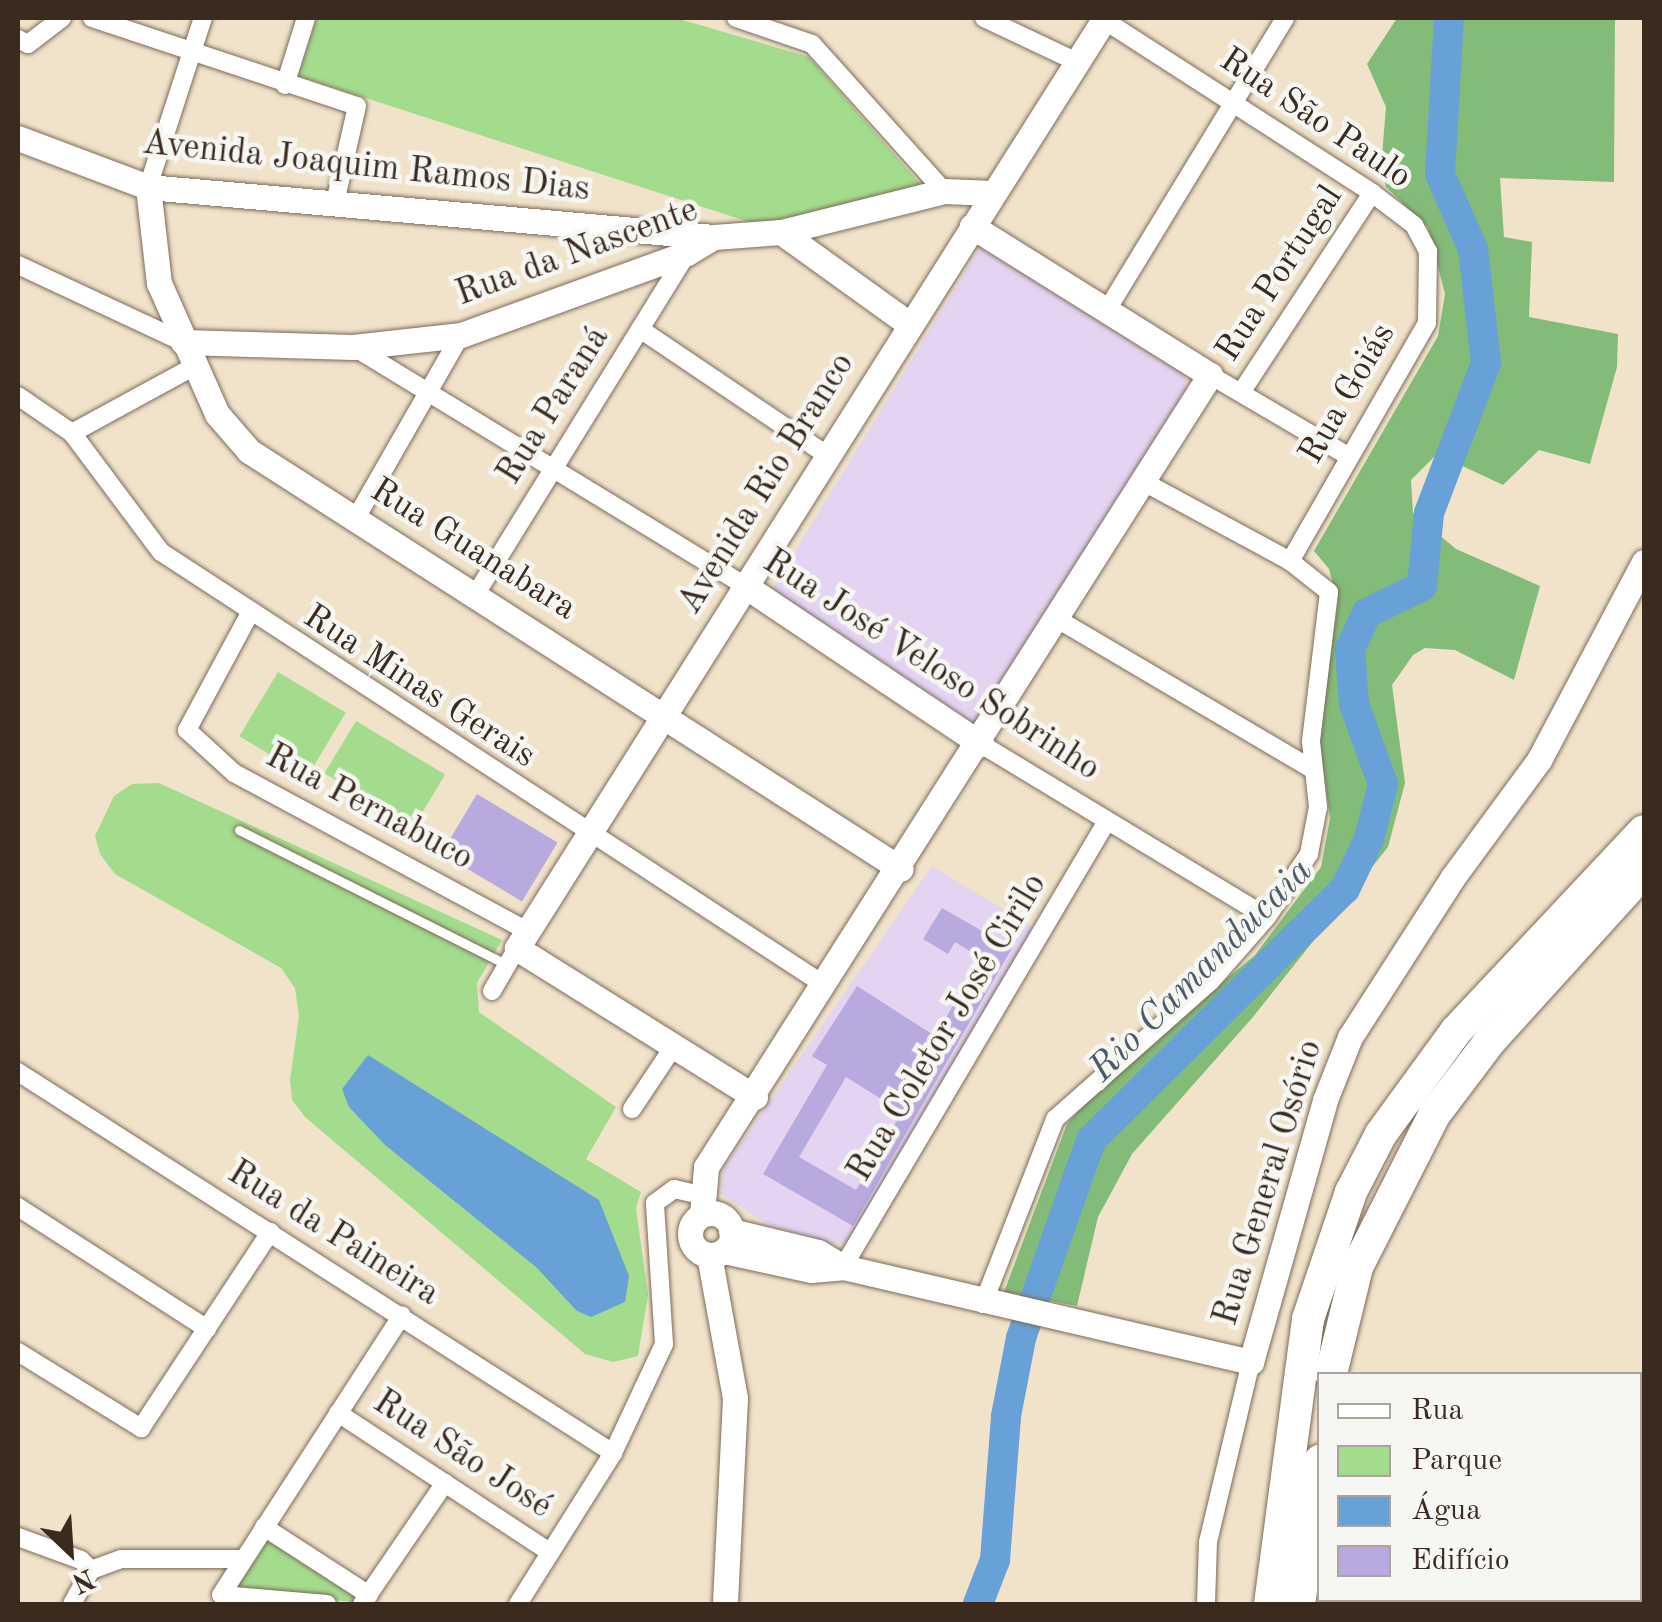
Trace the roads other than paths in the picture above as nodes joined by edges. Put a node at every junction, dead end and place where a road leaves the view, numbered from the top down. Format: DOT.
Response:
graph roads {
  1 [pos="62,18"];
  2 [pos="92,18"];
  3 [pos="203,18"];
  4 [pos="306,18"];
  5 [pos="736,18"];
  6 [pos="984,18"];
  7 [pos="1285,18"];
  8 [pos="1104,19"];
  9 [pos="23,41"];
  10 [pos="192,54"];
  11 [pos="1077,62"];
  12 [pos="285,85"];
  13 [pos="1237,102"];
  14 [pos="18,138"];
  15 [pos="148,187"];
  16 [pos="944,192"];
  17 [pos="993,192"];
  18 [pos="1372,193"];
  19 [pos="335,203"];
  20 [pos="972,226"];
  21 [pos="780,232"];
  22 [pos="714,237"];
  23 [pos="1428,251"];
  24 [pos="686,254"];
  25 [pos="18,266"];
  26 [pos="1107,310"];
  27 [pos="909,324"];
  28 [pos="640,329"];
  29 [pos="461,335"];
  30 [pos="183,342"];
  31 [pos="354,346"];
  32 [pos="193,367"];
  33 [pos="1210,375"];
  34 [pos="429,390"];
  35 [pos="1242,392"];
  36 [pos="18,396"];
  37 [pos="72,434"];
  38 [pos="826,454"];
  39 [pos="1348,456"];
  40 [pos="553,468"];
  41 [pos="1146,483"];
  42 [pos="356,518"];
  43 [pos="1290,561"];
  44 [pos="1644,562"];
  45 [pos="742,584"];
  46 [pos="477,592"];
  47 [pos="250,615"];
  48 [pos="1059,620"];
  49 [pos="666,714"];
  50 [pos="981,744"];
  51 [pos="1312,768"];
  52 [pos="1106,821"];
  53 [pos="238,830"];
  54 [pos="1644,831"];
  55 [pos="590,837"];
  56 [pos="901,869"];
  57 [pos="1643,874"];
  58 [pos="1268,917"];
  59 [pos="518,948"];
  60 [pos="826,986"];
  61 [pos="492,991"];
  62 [pos="674,1046"];
  63 [pos="18,1072"];
  64 [pos="755,1098"];
  65 [pos="632,1109"];
  66 [pos="701,1204"];
  67 [pos="18,1208"];
  68 [pos="270,1232"];
  69 [pos="721,1246"];
  70 [pos="843,1268"];
  71 [pos="983,1304"];
  72 [pos="402,1315"];
  73 [pos="207,1329"];
  74 [pos="18,1352"];
  75 [pos="1251,1362"];
  76 [pos="1331,1372"];
  77 [pos="338,1412"];
  78 [pos="612,1453"];
  79 [pos="1317,1481"];
  80 [pos="445,1483"];
  81 [pos="264,1527"];
  82 [pos="18,1537"];
  83 [pos="550,1552"];
  84 [pos="242,1559"];
  85 [pos="91,1570"];
  86 [pos="365,1600"];
  87 [pos="72,1604"];
  88 [pos="327,1604"];
  89 [pos="518,1604"];
  90 [pos="725,1604"];
  91 [pos="1206,1604"];
  92 [pos="1270,1604"];
  93 [pos="1299,1604"];
  1 -- 9 [label="street"];
  2 -- 10 [label="street"];
  3 -- 10 [label="street"];
  4 -- 12 [label="street"];
  5 -- 16 [label="street"];
  6 -- 11 [label="street"];
  7 -- 13 [label="street"];
  8 -- 11 [label="street, Avenida Rio Branco"];
  8 -- 13 [label="street, Rua São Paulo"];
  10 -- 12 [label="street"];
  10 -- 15 [label="street"];
  11 -- 17 [label="street, Avenida Rio Branco"];
  12 -- 19 [label="street"];
  13 -- 18 [label="street, Rua São Paulo"];
  13 -- 26 [label="street"];
  14 -- 15 [label="street, Avenida Joaquim Ramos Dias"];
  15 -- 19 [label="street, Avenida Joaquim Ramos Dias"];
  15 -- 30 [label="street, Rua Guanabara"];
  16 -- 17 [label="street, Rua da Nascente"];
  16 -- 21 [label="street, Rua da Nascente"];
  17 -- 20 [label="street, Avenida Rio Branco"];
  18 -- 23 [label="street, Rua São Paulo"];
  18 -- 35 [label="street, Rua Portugal"];
  19 -- 22 [label="street, Avenida Joaquim Ramos Dias"];
  20 -- 26 [label="street"];
  20 -- 27 [label="street, Avenida Rio Branco"];
  21 -- 22 [label="street, Rua da Nascente"];
  21 -- 27 [label="street"];
  22 -- 24 [label="street, Rua da Nascente"];
  23 -- 39 [label="street, Rua Goiás"];
  24 -- 28 [label="street, Rua Paraná"];
  24 -- 29 [label="street, Rua da Nascente"];
  25 -- 30 [label="street, Rua da Nascente"];
  26 -- 33 [label="street"];
  27 -- 38 [label="street, Avenida Rio Branco"];
  28 -- 38 [label="street"];
  28 -- 40 [label="street, Rua Paraná"];
  29 -- 31 [label="street, Rua da Nascente"];
  29 -- 34 [label="street"];
  30 -- 31 [label="street, Rua da Nascente"];
  30 -- 32 [label="street, Rua Guanabara"];
  31 -- 34 [label="street, Rua José Veloso Sobrinho"];
  32 -- 37 [label="street"];
  32 -- 42 [label="street, Rua Guanabara"];
  33 -- 35 [label="street"];
  33 -- 41 [label="street"];
  34 -- 40 [label="street, Rua José Veloso Sobrinho"];
  34 -- 42 [label="street"];
  35 -- 39 [label="street"];
  36 -- 37 [label="street, Rua Minas Gerais"];
  37 -- 47 [label="street, Rua Minas Gerais"];
  38 -- 45 [label="street, Avenida Rio Branco"];
  39 -- 43 [label="street, Rua Goiás"];
  40 -- 45 [label="street, Rua José Veloso Sobrinho"];
  40 -- 46 [label="street, Rua Paraná"];
  41 -- 43 [label="street"];
  41 -- 48 [label="street"];
  42 -- 46 [label="street, Rua Guanabara"];
  43 -- 51 [label="street"];
  44 -- 75 [label="street, Rua General Osório"];
  45 -- 49 [label="street, Avenida Rio Branco"];
  45 -- 50 [label="street, Rua José Veloso Sobrinho"];
  46 -- 49 [label="street, Rua Guanabara"];
  47 -- 55 [label="street, Rua Minas Gerais"];
  47 -- 59 [label="street, Rua Pernabuco"];
  48 -- 50 [label="street"];
  48 -- 51 [label="street"];
  49 -- 55 [label="street, Avenida Rio Branco"];
  49 -- 56 [label="street, Rua Guanabara"];
  50 -- 52 [label="street, Rua José Veloso Sobrinho"];
  50 -- 56 [label="street"];
  51 -- 58 [label="street"];
  52 -- 58 [label="street, Rua José Veloso Sobrinho"];
  52 -- 70 [label="street, Rua Coletor José Cirilo"];
  53 -- 59 [label="lane"];
  54 -- 92 [label="highway"];
  55 -- 59 [label="street, Avenida Rio Branco"];
  55 -- 60 [label="street, Rua Minas Gerais"];
  56 -- 60 [label="street"];
  57 -- 76 [label="highway"];
  58 -- 71 [label="street"];
  59 -- 61 [label="street, Avenida Rio Branco"];
  59 -- 62 [label="street"];
  60 -- 64 [label="street"];
  62 -- 64 [label="street"];
  62 -- 65 [label="street"];
  63 -- 68 [label="street, Rua da Paineira"];
  64 -- 66 [label="street"];
  66 -- 69 [label="street"];
  66 -- 69 [label="street"];
  66 -- 78 [label="street"];
  67 -- 73 [label="street"];
  68 -- 72 [label="street, Rua da Paineira"];
  68 -- 73 [label="street"];
  69 -- 70 [label="street"];
  69 -- 90 [label="street"];
  70 -- 71 [label="street"];
  71 -- 75 [label="street"];
  72 -- 77 [label="street"];
  72 -- 78 [label="street, Rua da Paineira"];
  73 -- 74 [label="street"];
  75 -- 91 [label="street, Rua General Osório"];
  77 -- 80 [label="street, Rua São José"];
  77 -- 81 [label="street"];
  78 -- 83 [label="street"];
  79 -- 93 [label="highway"];
  80 -- 83 [label="street, Rua São José"];
  80 -- 86 [label="street"];
  81 -- 84 [label="street"];
  81 -- 86 [label="street"];
  82 -- 85 [label="street"];
  83 -- 89 [label="street"];
  84 -- 85 [label="street"];
  84 -- 88 [label="street"];
  85 -- 87 [label="street"];
}
